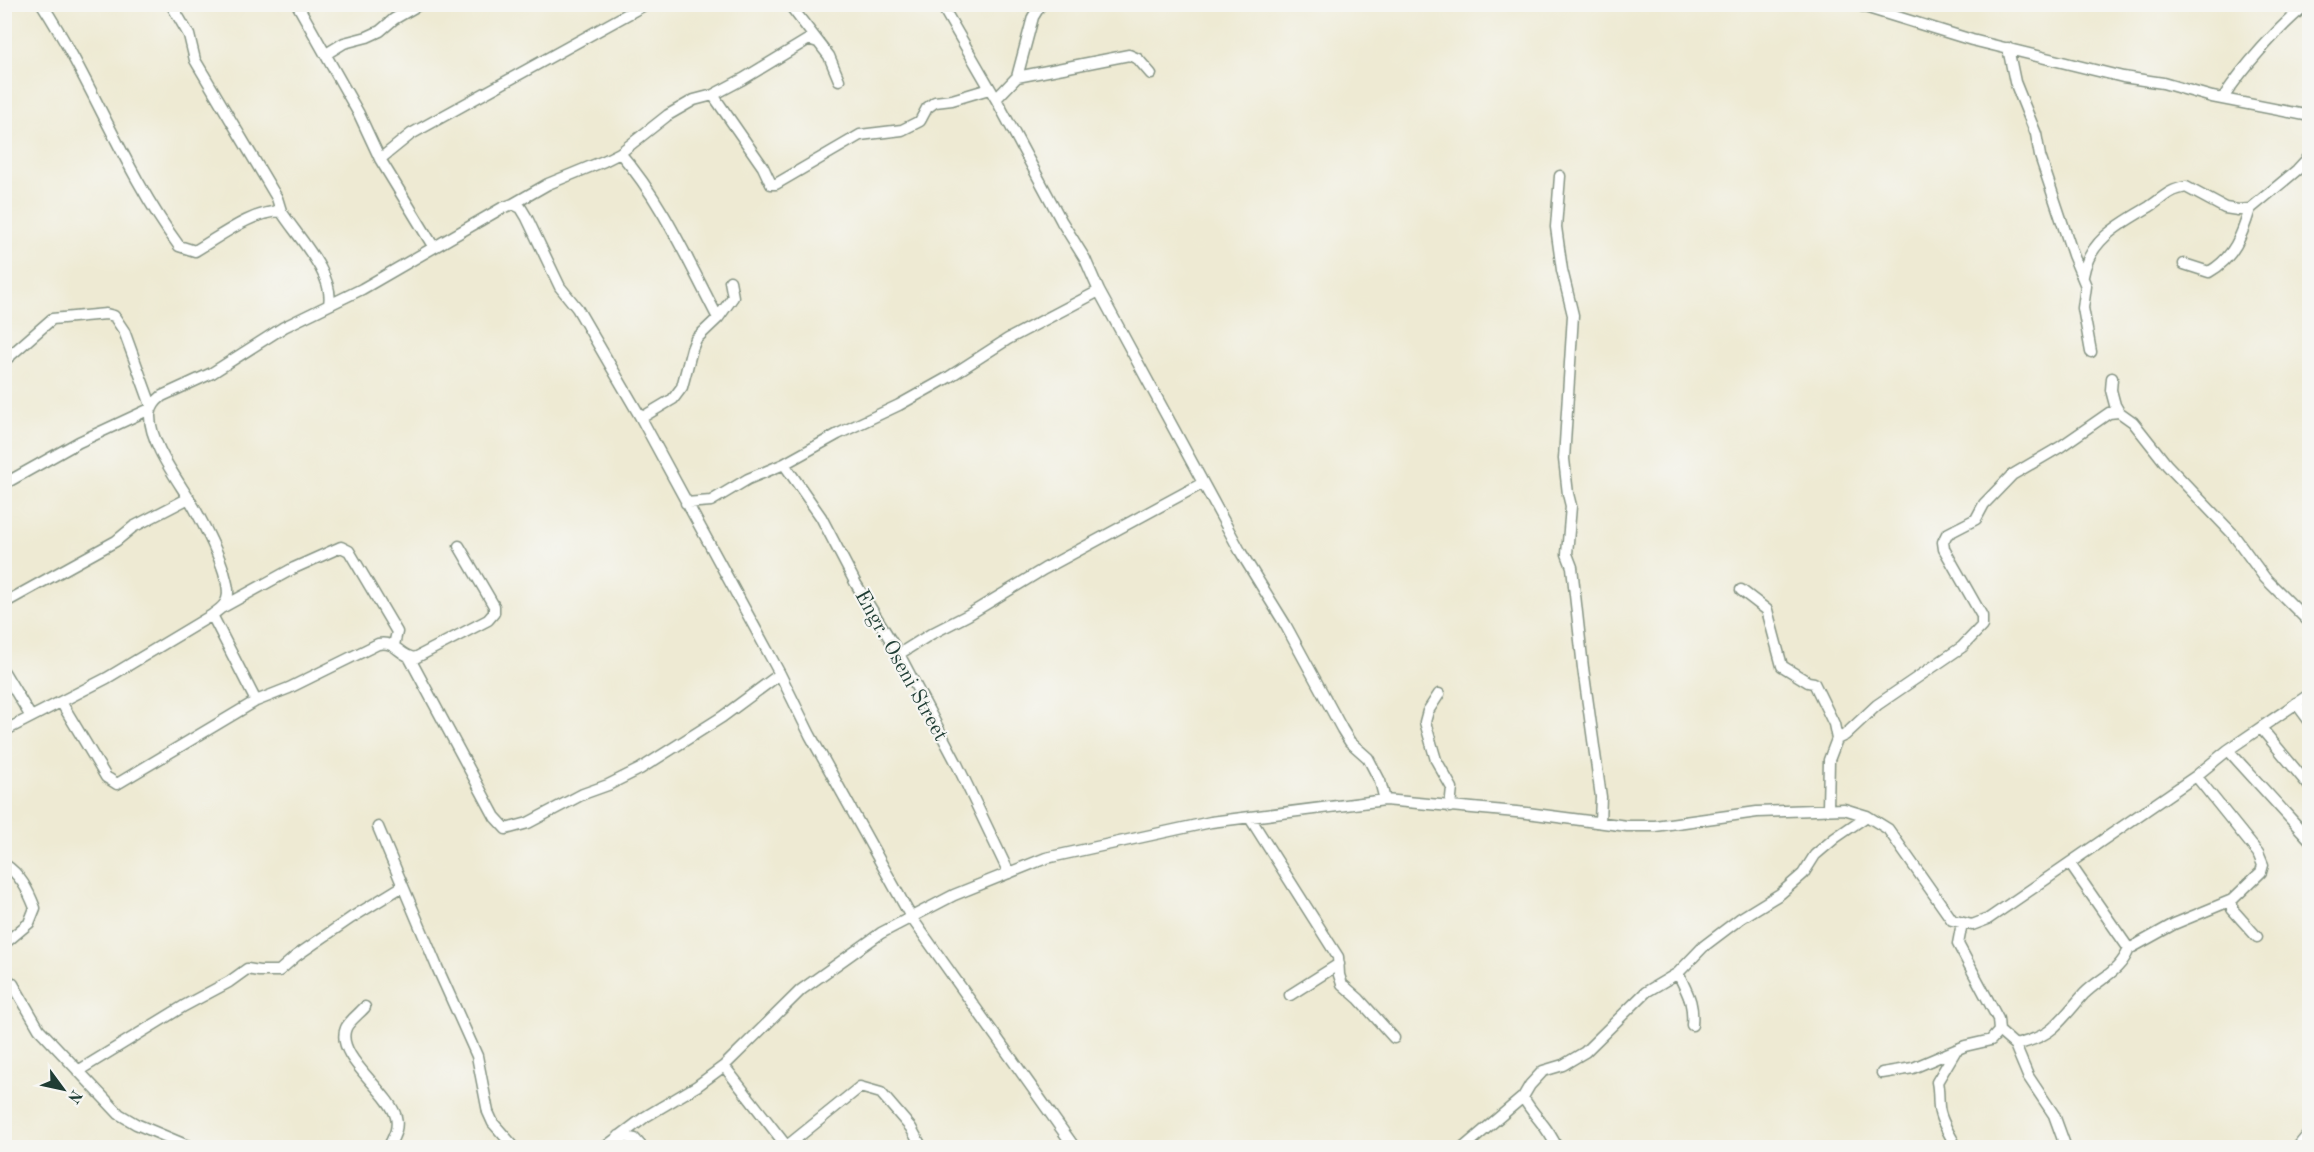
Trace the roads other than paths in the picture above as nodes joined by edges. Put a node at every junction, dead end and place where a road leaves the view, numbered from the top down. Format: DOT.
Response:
graph roads {
  1 [pos="42,4"];
  2 [pos="171,4"];
  3 [pos="297,4"];
  4 [pos="646,4"];
  5 [pos="789,4"];
  6 [pos="941,4"];
  7 [pos="1041,4"];
  8 [pos="1855,4"];
  9 [pos="2307,4"];
  10 [pos="415,6"];
  11 [pos="818,42"];
  12 [pos="2008,48"];
  13 [pos="326,54"];
  14 [pos="1152,74"];
  15 [pos="1017,77"];
  16 [pos="839,80"];
  17 [pos="989,89"];
  18 [pos="713,95"];
  19 [pos="2223,98"];
  20 [pos="996,99"];
  21 [pos="2310,116"];
  22 [pos="620,153"];
  23 [pos="2310,156"];
  24 [pos="380,159"];
  25 [pos="1560,176"];
  26 [pos="513,204"];
  27 [pos="2250,209"];
  28 [pos="280,211"];
  29 [pos="433,246"];
  30 [pos="2184,264"];
  31 [pos="2083,276"];
  32 [pos="730,281"];
  33 [pos="1099,291"];
  34 [pos="329,304"];
  35 [pos="718,318"];
  36 [pos="2091,352"];
  37 [pos="4,361"];
  38 [pos="2112,378"];
  39 [pos="152,408"];
  40 [pos="2120,412"];
  41 [pos="642,418"];
  42 [pos="784,464"];
  43 [pos="1203,483"];
  44 [pos="4,484"];
  45 [pos="189,498"];
  46 [pos="686,503"];
  47 [pos="459,546"];
  48 [pos="1741,590"];
  49 [pos="4,603"];
  50 [pos="223,607"];
  51 [pos="212,615"];
  52 [pos="2310,623"];
  53 [pos="394,645"];
  54 [pos="899,654"];
  55 [pos="409,657"];
  56 [pos="4,672"];
  57 [pos="780,674"];
  58 [pos="1439,694"];
  59 [pos="2310,694"];
  60 [pos="256,700"];
  61 [pos="61,702"];
  62 [pos="2296,703"];
  63 [pos="31,717"];
  64 [pos="2310,722"];
  65 [pos="2261,728"];
  66 [pos="4,731"];
  67 [pos="1837,739"];
  68 [pos="2228,750"];
  69 [pos="2196,776"];
  70 [pos="2310,787"];
  71 [pos="1385,800"];
  72 [pos="1450,807"];
  73 [pos="1828,808"];
  74 [pos="1866,816"];
  75 [pos="1250,818"];
  76 [pos="1600,822"];
  77 [pos="378,827"];
  78 [pos="2310,840"];
  79 [pos="4,864"];
  80 [pos="2070,864"];
  81 [pos="1009,873"];
  82 [pos="403,886"];
  83 [pos="2232,900"];
  84 [pos="911,917"];
  85 [pos="1962,923"];
  86 [pos="2257,937"];
  87 [pos="4,944"];
  88 [pos="2129,949"];
  89 [pos="1340,964"];
  90 [pos="1678,973"];
  91 [pos="4,976"];
  92 [pos="1290,995"];
  93 [pos="365,1007"];
  94 [pos="1692,1025"];
  95 [pos="2000,1031"];
  96 [pos="1394,1038"];
  97 [pos="2015,1045"];
  98 [pos="1956,1050"];
  99 [pos="724,1066"];
  100 [pos="78,1071"];
  101 [pos="1882,1073"];
  102 [pos="1523,1097"];
  103 [pos="2310,1132"];
  104 [pos="619,1137"];
  105 [pos="788,1147"];
  106 [pos="193,1148"];
  107 [pos="388,1148"];
  108 [pos="515,1148"];
  109 [pos="604,1148"];
  110 [pos="643,1148"];
  111 [pos="922,1148"];
  112 [pos="1075,1148"];
  113 [pos="1463,1148"];
  114 [pos="1557,1148"];
  115 [pos="1958,1148"];
  116 [pos="2066,1148"];
  117 [pos="2297,1148"];
  1 -- 28 [label="street"];
  2 -- 28 [label="street"];
  3 -- 13 [label="street"];
  4 -- 24 [label="street"];
  5 -- 11 [label="street"];
  6 -- 17 [label="street"];
  7 -- 15 [label="street"];
  8 -- 12 [label="street"];
  9 -- 19 [label="street"];
  10 -- 13 [label="street"];
  11 -- 16 [label="street"];
  11 -- 18 [label="street"];
  12 -- 19 [label="street"];
  12 -- 31 [label="street"];
  13 -- 24 [label="street"];
  14 -- 15 [label="street"];
  15 -- 20 [label="street"];
  17 -- 18 [label="street"];
  17 -- 20 [label="street"];
  18 -- 22 [label="street"];
  19 -- 21 [label="street"];
  20 -- 33 [label="street"];
  22 -- 26 [label="street"];
  22 -- 35 [label="street"];
  23 -- 27 [label="street"];
  24 -- 29 [label="street"];
  25 -- 76 [label="street"];
  26 -- 29 [label="street"];
  26 -- 41 [label="street"];
  27 -- 30 [label="street"];
  27 -- 31 [label="street"];
  28 -- 34 [label="street"];
  29 -- 34 [label="street"];
  31 -- 36 [label="street"];
  32 -- 35 [label="street"];
  33 -- 42 [label="street"];
  33 -- 43 [label="street"];
  34 -- 39 [label="street"];
  35 -- 41 [label="street"];
  37 -- 39 [label="street"];
  38 -- 40 [label="street"];
  39 -- 44 [label="street"];
  39 -- 45 [label="street"];
  40 -- 52 [label="street"];
  40 -- 67 [label="street"];
  41 -- 46 [label="street"];
  42 -- 46 [label="street"];
  42 -- 54 [label="street, Engr. Oseni Street"];
  43 -- 54 [label="street"];
  43 -- 71 [label="street"];
  45 -- 49 [label="street"];
  45 -- 50 [label="street"];
  46 -- 57 [label="street"];
  47 -- 55 [label="street"];
  48 -- 67 [label="street"];
  50 -- 51 [label="street"];
  50 -- 53 [label="street"];
  51 -- 60 [label="street"];
  51 -- 61 [label="street"];
  53 -- 55 [label="street"];
  53 -- 60 [label="street"];
  54 -- 81 [label="street, Engr. Oseni Street"];
  55 -- 57 [label="street"];
  56 -- 63 [label="street"];
  57 -- 84 [label="street"];
  58 -- 72 [label="street"];
  59 -- 62 [label="street"];
  60 -- 61 [label="street"];
  61 -- 63 [label="street"];
  62 -- 64 [label="street"];
  62 -- 65 [label="street"];
  63 -- 66 [label="street"];
  65 -- 68 [label="street"];
  65 -- 70 [label="street"];
  67 -- 73 [label="street"];
  68 -- 69 [label="street"];
  68 -- 78 [label="street"];
  69 -- 80 [label="street"];
  69 -- 83 [label="street"];
  71 -- 72 [label="street"];
  71 -- 75 [label="street"];
  72 -- 76 [label="street"];
  73 -- 74 [label="street"];
  73 -- 76 [label="street"];
  74 -- 85 [label="street"];
  74 -- 90 [label="street"];
  75 -- 81 [label="street"];
  75 -- 89 [label="street"];
  77 -- 82 [label="street"];
  79 -- 87 [label="street"];
  80 -- 85 [label="street"];
  80 -- 88 [label="street"];
  81 -- 84 [label="street"];
  82 -- 100 [label="street"];
  82 -- 108 [label="street"];
  83 -- 86 [label="street"];
  83 -- 88 [label="street"];
  84 -- 99 [label="street"];
  84 -- 112 [label="street"];
  85 -- 95 [label="street"];
  88 -- 97 [label="street"];
  89 -- 92 [label="street"];
  89 -- 96 [label="street"];
  90 -- 94 [label="street"];
  90 -- 102 [label="street"];
  91 -- 100 [label="street"];
  93 -- 107 [label="street"];
  95 -- 97 [label="street"];
  95 -- 98 [label="street"];
  97 -- 116 [label="street"];
  98 -- 101 [label="street"];
  98 -- 115 [label="street"];
  99 -- 104 [label="street"];
  99 -- 105 [label="street"];
  100 -- 106 [label="street"];
  102 -- 113 [label="street"];
  102 -- 114 [label="street"];
  103 -- 117 [label="street"];
  104 -- 109 [label="street"];
  104 -- 110 [label="street"];
  105 -- 111 [label="street"];
}
